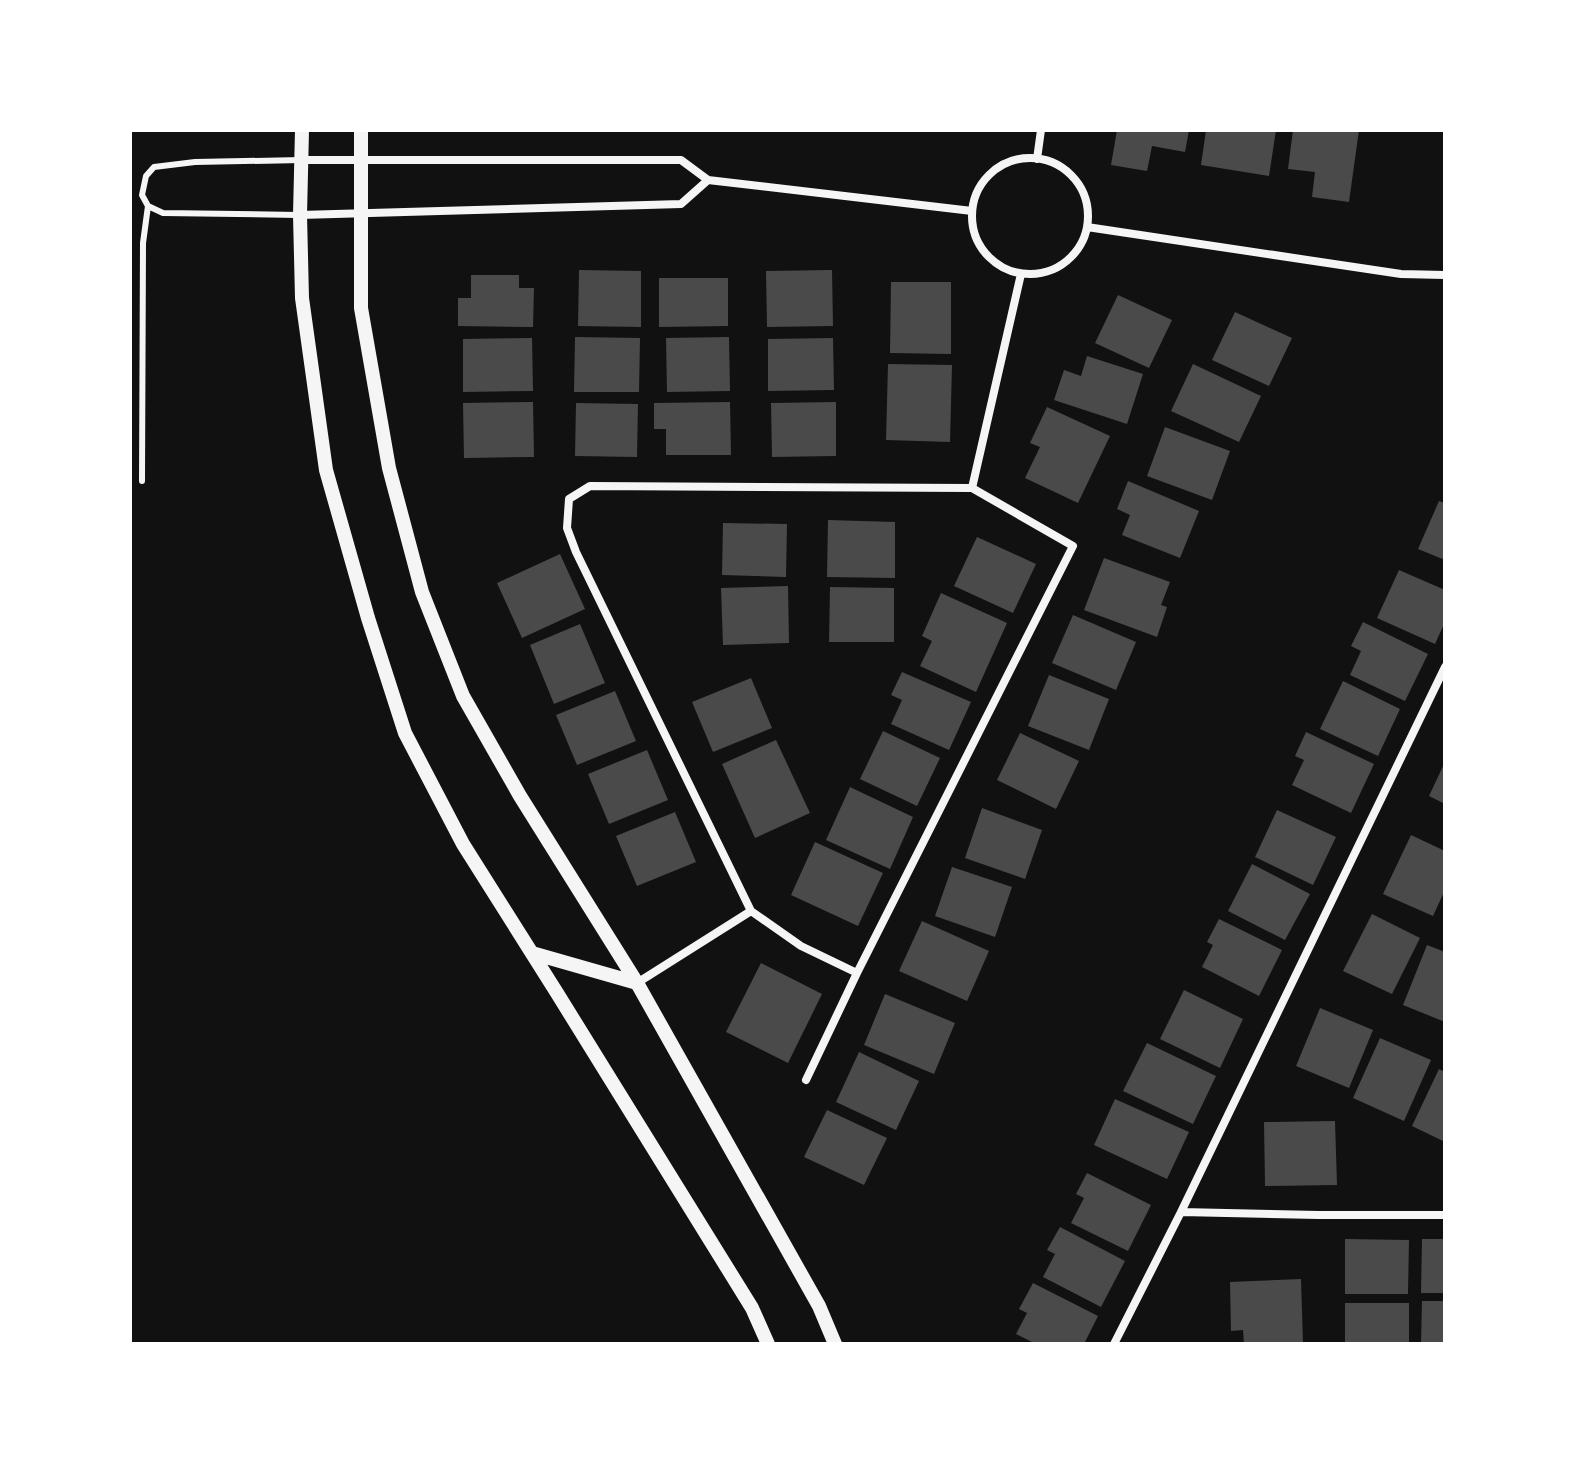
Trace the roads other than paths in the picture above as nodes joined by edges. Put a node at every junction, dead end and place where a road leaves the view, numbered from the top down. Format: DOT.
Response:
graph roads {
  1 [pos="302,130"];
  2 [pos="361,130"];
  3 [pos="1041,130"];
  4 [pos="1037,159"];
  5 [pos="302,160"];
  6 [pos="362,160"];
  7 [pos="708,180"];
  8 [pos="148,206"];
  9 [pos="972,211"];
  10 [pos="300,215"];
  11 [pos="362,215"];
  12 [pos="1087,227"];
  13 [pos="1021,274"];
  14 [pos="1445,275"];
  15 [pos="142,481"];
  16 [pos="972,488"];
  17 [pos="1445,667"];
  18 [pos="751,911"];
  19 [pos="532,953"];
  20 [pos="857,973"];
  21 [pos="637,983"];
  22 [pos="806,1080"];
  23 [pos="1181,1212"];
  24 [pos="1445,1215"];
  25 [pos="768,1344"];
  26 [pos="835,1344"];
  27 [pos="1114,1344"];
  1 -- 5 [label="street"];
  2 -- 6 [label="street"];
  3 -- 4 [label="street"];
  4 -- 9 [label="street"];
  4 -- 12 [label="street"];
  5 -- 6 [label="street"];
  5 -- 8 [label="lane"];
  5 -- 10 [label="street"];
  6 -- 7 [label="street"];
  6 -- 11 [label="street"];
  7 -- 9 [label="street"];
  7 -- 11 [label="street"];
  8 -- 10 [label="lane"];
  8 -- 15 [label="lane"];
  9 -- 13 [label="street"];
  10 -- 11 [label="street"];
  10 -- 19 [label="street"];
  11 -- 21 [label="street"];
  12 -- 13 [label="street"];
  12 -- 14 [label="street"];
  13 -- 16 [label="street"];
  16 -- 18 [label="street"];
  16 -- 20 [label="street"];
  17 -- 23 [label="street"];
  18 -- 20 [label="street"];
  18 -- 21 [label="street"];
  19 -- 21 [label="street"];
  19 -- 25 [label="street"];
  20 -- 22 [label="street"];
  21 -- 26 [label="street"];
  23 -- 24 [label="street"];
  23 -- 27 [label="street"];
}
